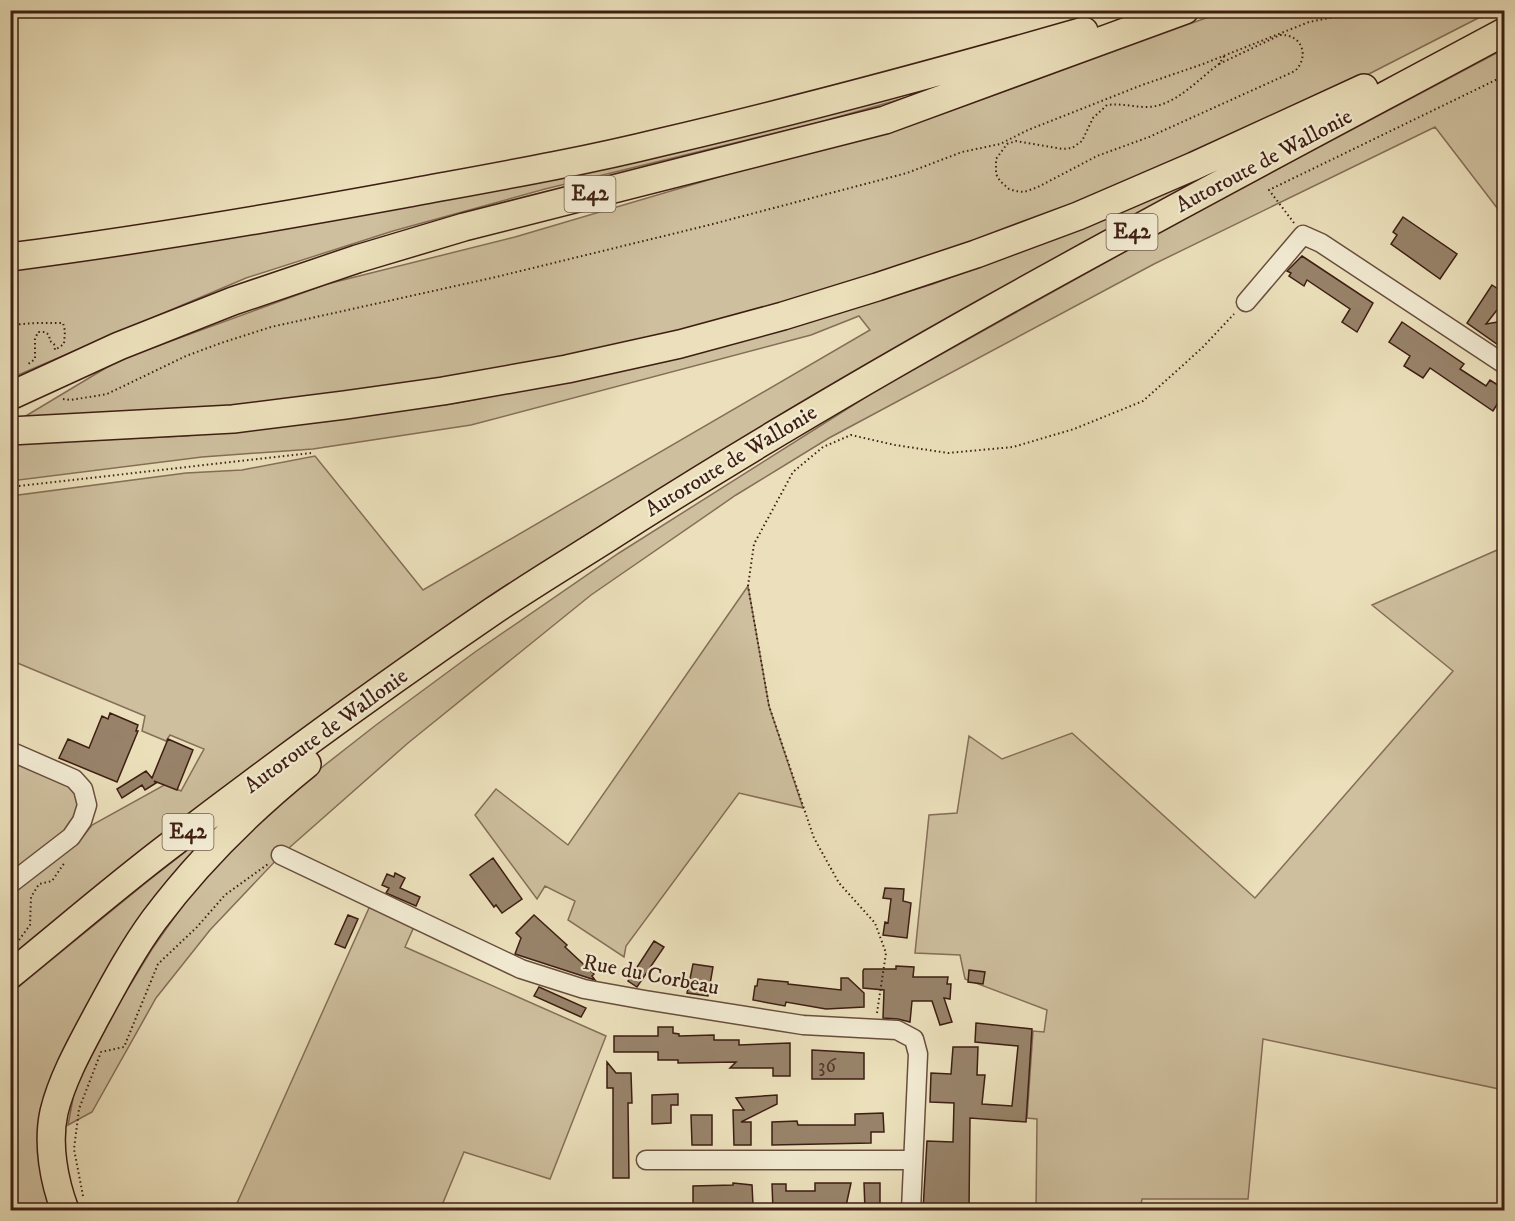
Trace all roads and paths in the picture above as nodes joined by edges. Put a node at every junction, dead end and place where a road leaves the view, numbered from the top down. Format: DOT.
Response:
graph roads {
  1 [pos="1370,10"];
  2 [pos="1180,12"];
  3 [pos="1493,38"];
  4 [pos="1225,55"];
  5 [pos="1219,64"];
  6 [pos="1504,76"];
  7 [pos="1303,235"];
  8 [pos="10,257"];
  9 [pos="1246,302"];
  10 [pos="10,325"];
  11 [pos="1504,364"];
  12 [pos="25,367"];
  13 [pos="10,396"];
  14 [pos="63,399"];
  15 [pos="10,431"];
  16 [pos="311,453"];
  17 [pos="10,487"];
  18 [pos="372,698"];
  19 [pos="10,751"];
  20 [pos="281,855"];
  21 [pos="68,858"];
  22 [pos="10,884"];
  23 [pos="15,946"];
  24 [pos="10,975"];
  25 [pos="874,1027"];
  26 [pos="646,1160"];
  27 [pos="913,1160"];
  28 [pos="74,1205"];
  29 [pos="911,1210"];
  1 -- 4 [label="path"];
  2 -- 8 [label="highway"];
  2 -- 13 [label="highway, E42"];
  3 -- 15 [label="highway"];
  3 -- 18 [label="highway, Autoroute de Wallonie / E42"];
  4 -- 5 [label="path"];
  4 -- 14 [label="path"];
  5 -- 5 [label="path"];
  6 -- 7 [label="path"];
  7 -- 9 [label="street"];
  7 -- 11 [label="street"];
  9 -- 25 [label="path"];
  10 -- 12 [label="path"];
  16 -- 17 [label="path"];
  18 -- 24 [label="highway, Autoroute de Wallonie / E42"];
  18 -- 28 [label="highway"];
  19 -- 22 [label="street"];
  20 -- 25 [label="street, Rue du Corbeau"];
  20 -- 28 [label="path"];
  21 -- 23 [label="path"];
  25 -- 27 [label="street, Rue du Corbeau"];
  26 -- 27 [label="street"];
  27 -- 29 [label="street, Rue du Corbeau"];
}
